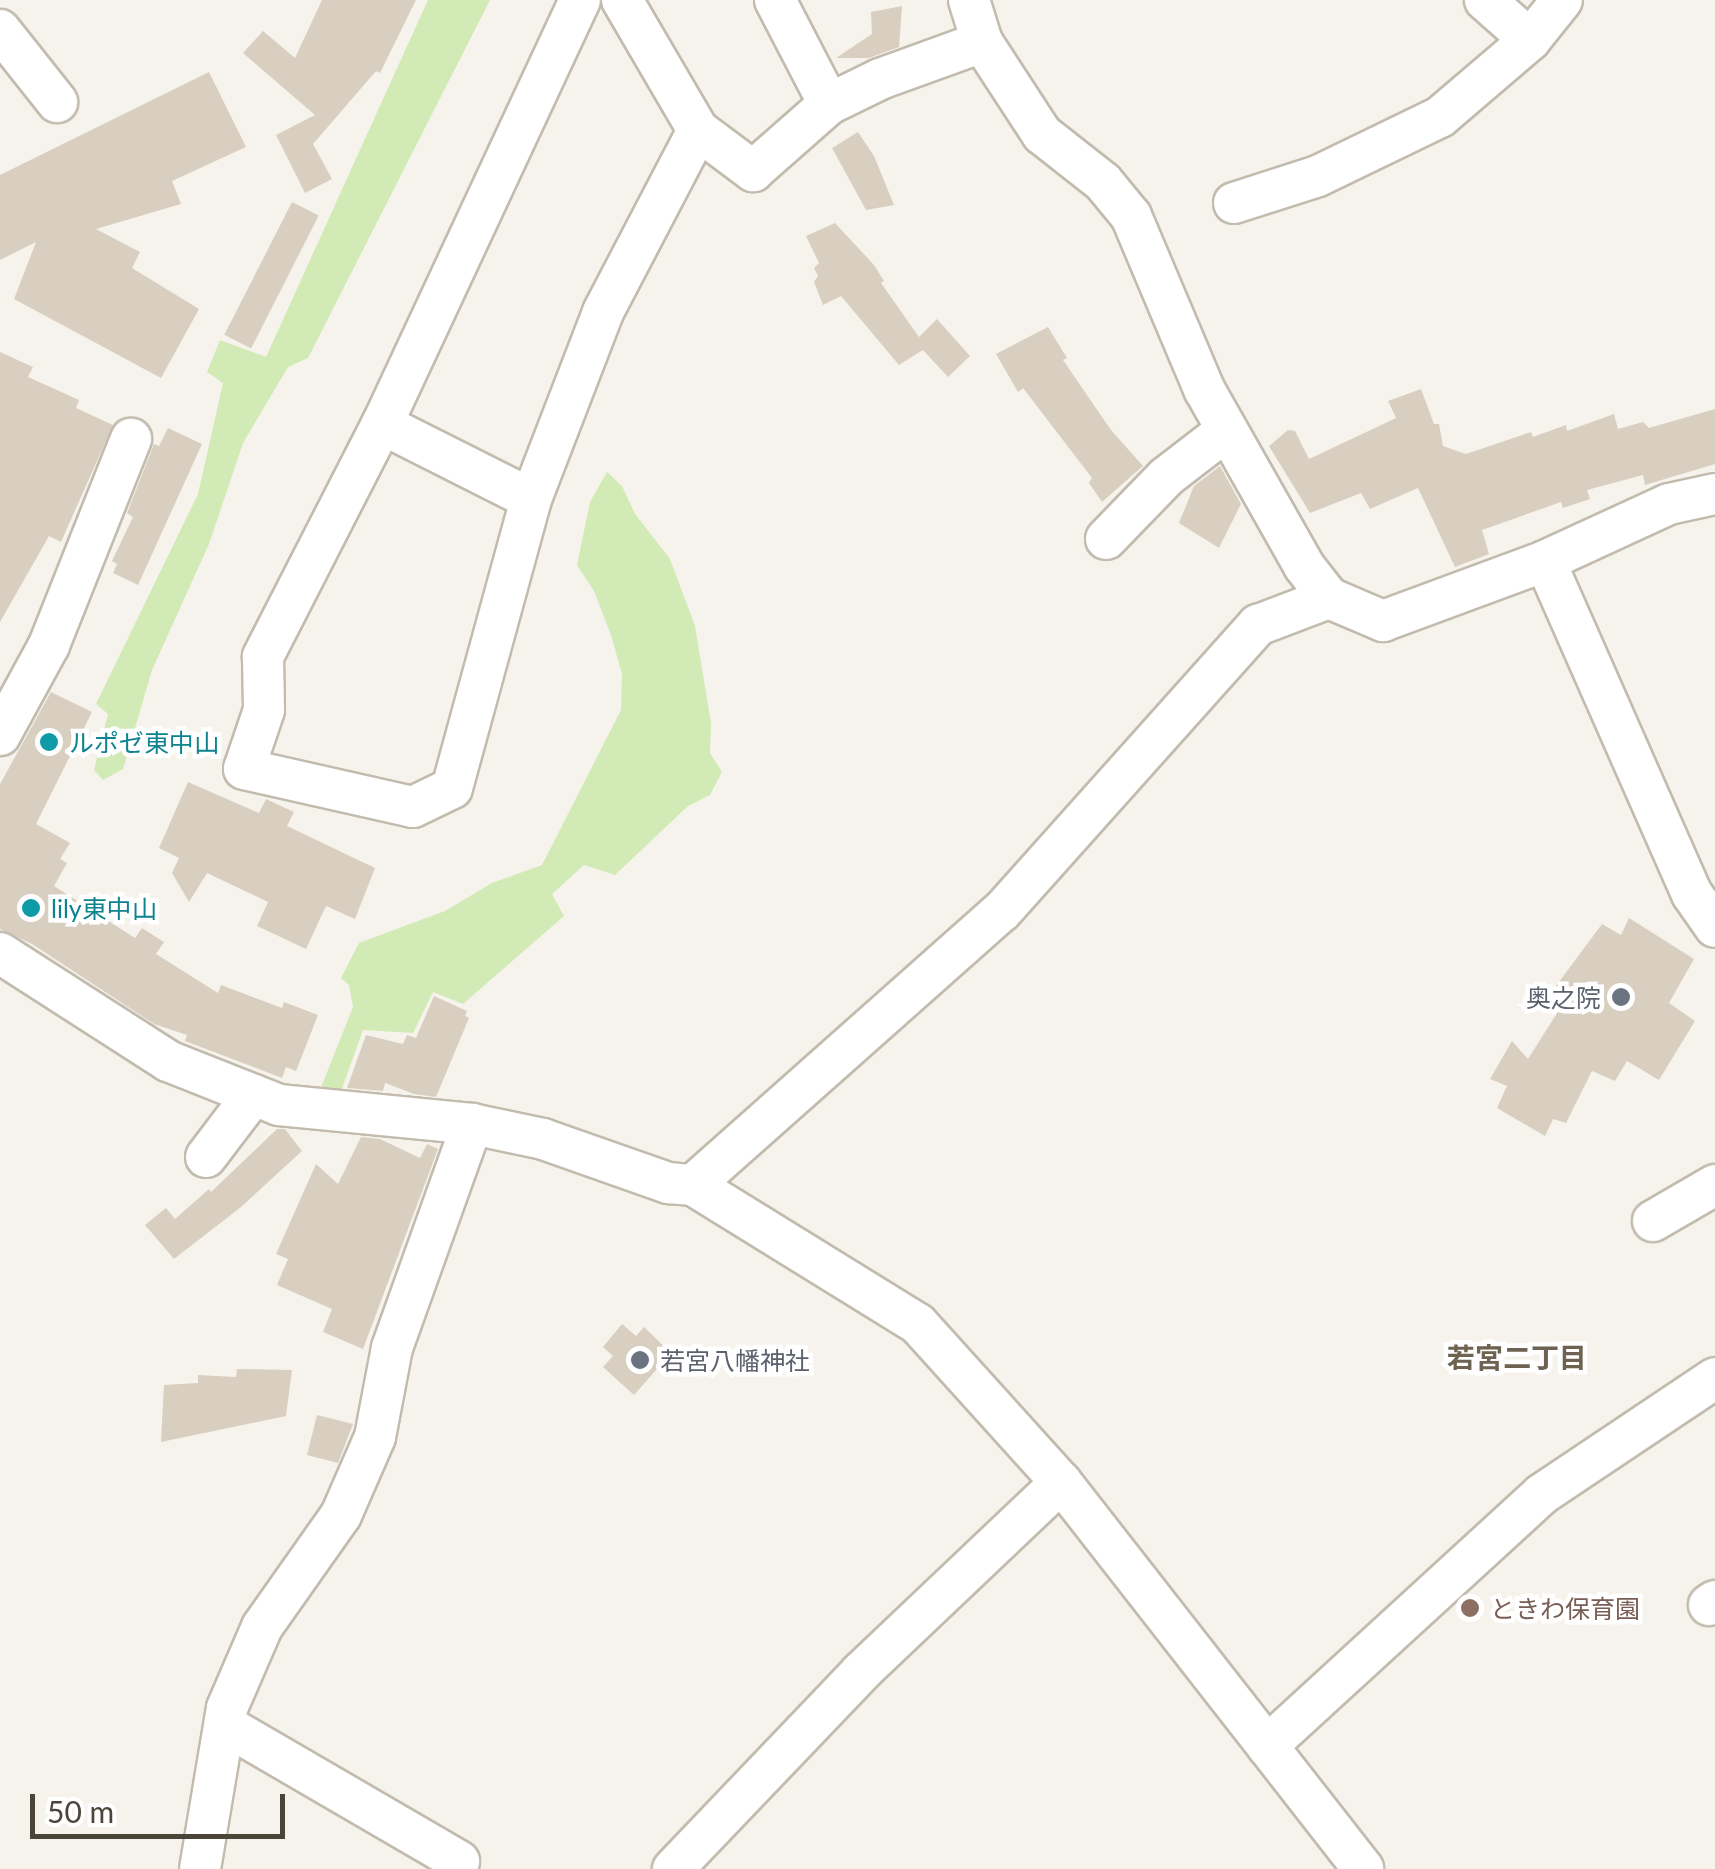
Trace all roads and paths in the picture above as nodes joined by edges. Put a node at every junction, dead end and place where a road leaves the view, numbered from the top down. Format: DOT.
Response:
graph roads {
  1 [pos="580,0"];
  2 [pos="622,0"];
  3 [pos="775,0"];
  4 [pos="969,0"];
  5 [pos="1485,0"];
  6 [pos="1562,0"];
  7 [pos="0,30"];
  8 [pos="1530,40"];
  9 [pos="982,42"];
  10 [pos="57,102"];
  11 [pos="829,104"];
  12 [pos="698,130"];
  13 [pos="1234,203"];
  14 [pos="382,424"];
  15 [pos="1227,430"];
  16 [pos="131,440"];
  17 [pos="1715,494"];
  18 [pos="530,499"];
  19 [pos="1106,539"];
  20 [pos="1545,561"];
  21 [pos="1330,598"];
  22 [pos="0,735"];
  23 [pos="1715,928"];
  24 [pos="0,953"];
  25 [pos="252,1096"];
  26 [pos="472,1124"];
  27 [pos="206,1157"];
  28 [pos="693,1184"];
  29 [pos="1715,1185"];
  30 [pos="1653,1221"];
  31 [pos="1715,1378"];
  32 [pos="1061,1482"];
  33 [pos="224,1725"];
  34 [pos="1267,1746"];
  35 [pos="462,1855"];
  36 [pos="200,1869"];
  37 [pos="673,1869"];
  38 [pos="1363,1869"];
  1 -- 14 [label="street"];
  2 -- 12 [label="street"];
  3 -- 11 [label="street"];
  4 -- 9 [label="street"];
  5 -- 8 [label="street"];
  6 -- 8 [label="street"];
  7 -- 10 [label="street"];
  8 -- 13 [label="street"];
  9 -- 11 [label="street"];
  9 -- 15 [label="street"];
  11 -- 12 [label="street"];
  12 -- 18 [label="street"];
  14 -- 18 [label="street"];
  14 -- 18 [label="street"];
  15 -- 19 [label="street"];
  15 -- 21 [label="street"];
  16 -- 22 [label="street"];
  17 -- 20 [label="street"];
  20 -- 21 [label="street"];
  20 -- 23 [label="street"];
  21 -- 28 [label="street"];
  24 -- 25 [label="street"];
  25 -- 26 [label="street"];
  25 -- 27 [label="street"];
  26 -- 28 [label="street"];
  26 -- 33 [label="street"];
  28 -- 32 [label="street"];
  29 -- 30 [label="street"];
  31 -- 34 [label="street"];
  32 -- 34 [label="street"];
  32 -- 37 [label="street"];
  33 -- 35 [label="street"];
  33 -- 36 [label="street"];
  34 -- 38 [label="street"];
}
